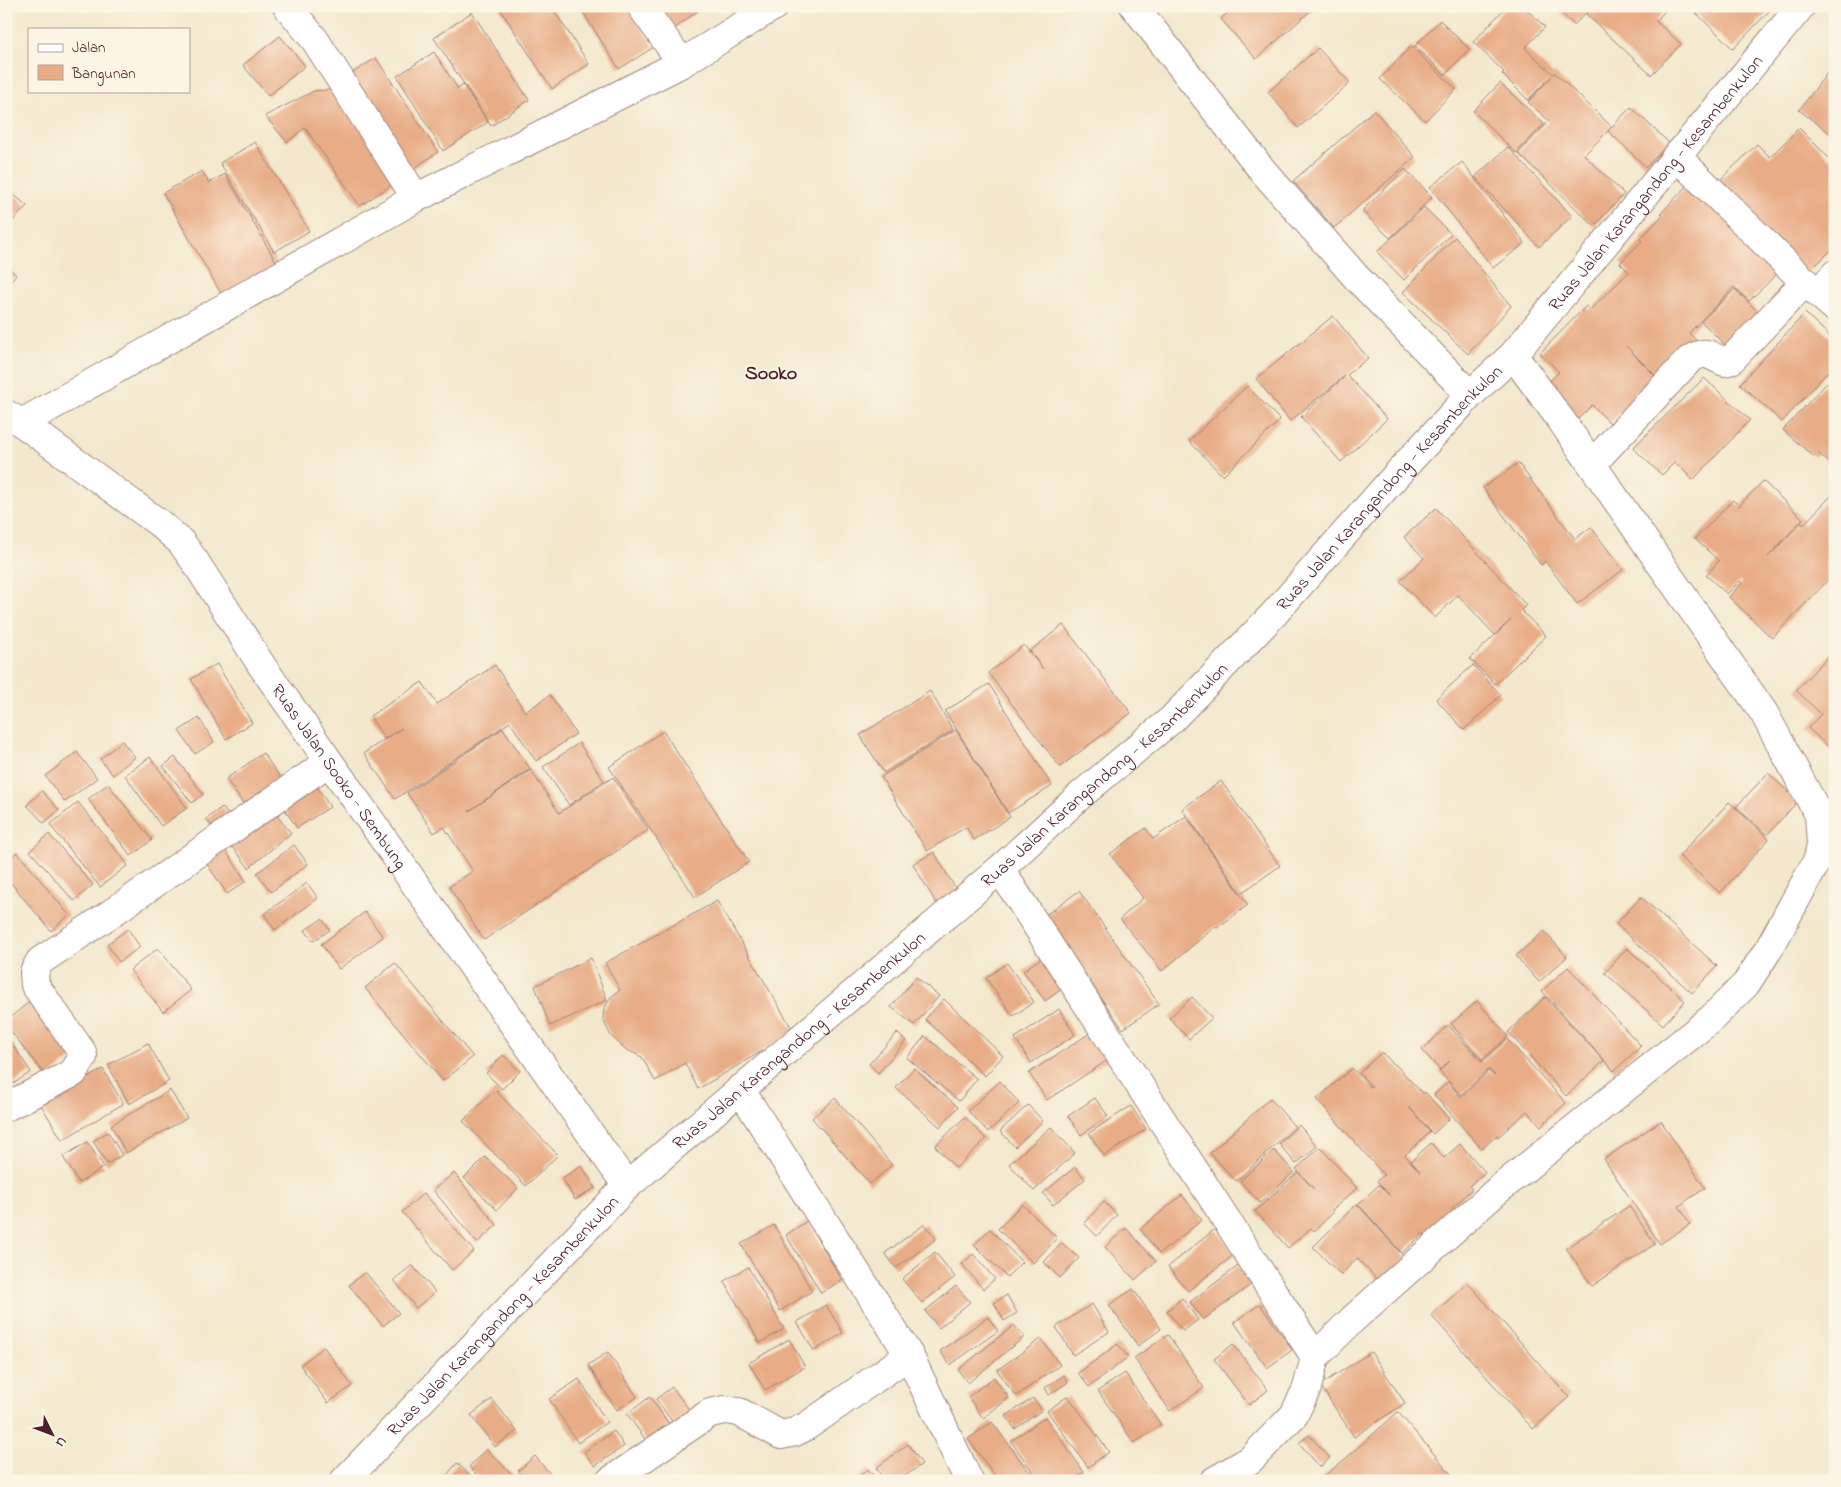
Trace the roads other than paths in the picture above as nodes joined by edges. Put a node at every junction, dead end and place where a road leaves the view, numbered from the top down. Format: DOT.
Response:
graph roads {
  1 [pos="287,6"];
  2 [pos="641,6"];
  3 [pos="774,6"];
  4 [pos="1134,6"];
  5 [pos="1801,6"];
  6 [pos="682,62"];
  7 [pos="1676,156"];
  8 [pos="416,198"];
  9 [pos="1823,290"];
  10 [pos="1513,355"];
  11 [pos="1470,395"];
  12 [pos="14,419"];
  13 [pos="1592,464"];
  14 [pos="329,762"];
  15 [pos="1827,813"];
  16 [pos="1000,869"];
  17 [pos="740,1089"];
  18 [pos="6,1107"];
  19 [pos="627,1186"];
  20 [pos="909,1355"];
  21 [pos="1315,1357"];
  22 [pos="355,1477"];
  23 [pos="610,1481"];
  24 [pos="969,1481"];
  25 [pos="1214,1481"];
  1 -- 8 [label="street"];
  2 -- 6 [label="street"];
  3 -- 6 [label="street"];
  4 -- 11 [label="street"];
  5 -- 7 [label="street, Ruas Jalan Karangandong - Kesambenkulon"];
  6 -- 8 [label="street"];
  7 -- 9 [label="street"];
  7 -- 10 [label="street, Ruas Jalan Karangandong - Kesambenkulon"];
  8 -- 12 [label="street"];
  9 -- 13 [label="street"];
  10 -- 11 [label="street, Ruas Jalan Karangandong - Kesambenkulon"];
  10 -- 13 [label="street"];
  11 -- 16 [label="street, Ruas Jalan Karangandong - Kesambenkulon"];
  12 -- 14 [label="street, Ruas Jalan Sooko - Sembung"];
  13 -- 15 [label="street"];
  14 -- 18 [label="street"];
  14 -- 19 [label="street, Ruas Jalan Sooko - Sembung"];
  15 -- 21 [label="street"];
  16 -- 17 [label="street, Ruas Jalan Karangandong - Kesambenkulon"];
  16 -- 21 [label="street"];
  17 -- 19 [label="street, Ruas Jalan Karangandong - Kesambenkulon"];
  17 -- 20 [label="street"];
  19 -- 22 [label="street, Ruas Jalan Karangandong - Kesambenkulon"];
  20 -- 23 [label="street"];
  20 -- 24 [label="street"];
  21 -- 25 [label="street"];
}
